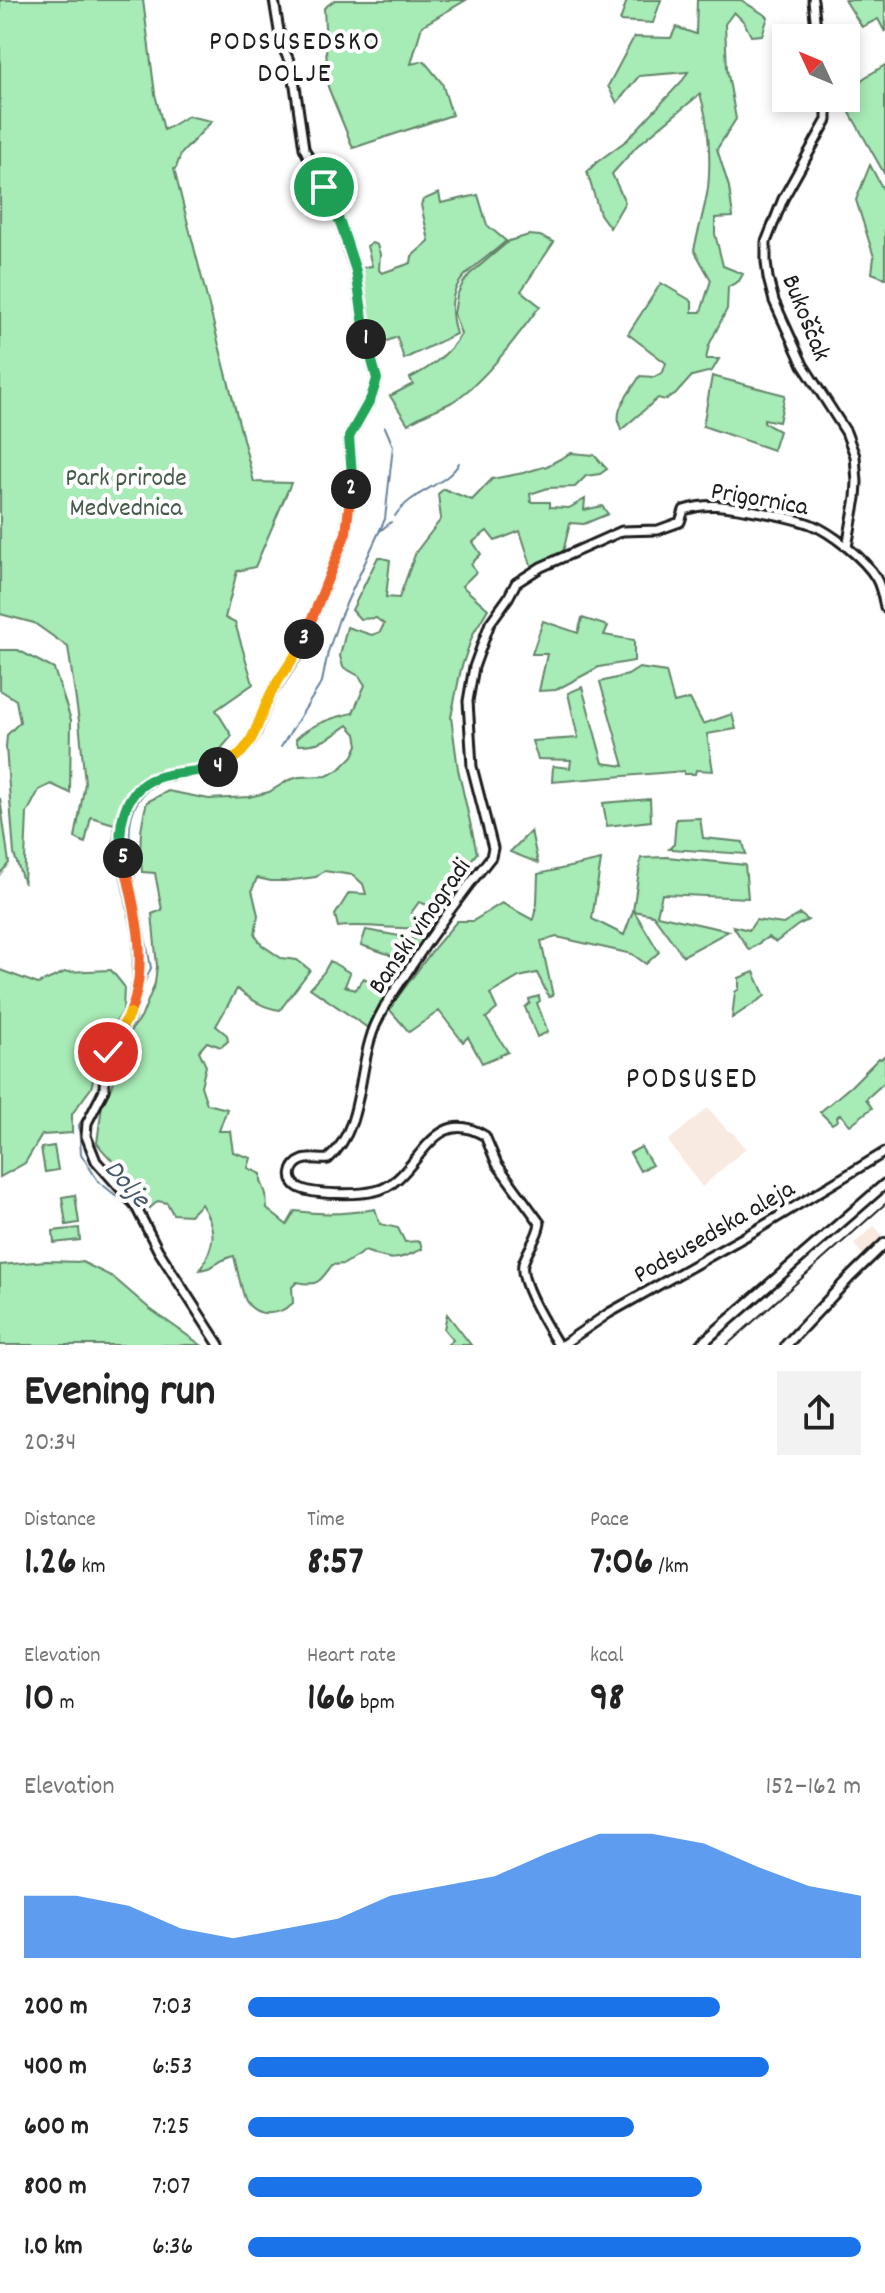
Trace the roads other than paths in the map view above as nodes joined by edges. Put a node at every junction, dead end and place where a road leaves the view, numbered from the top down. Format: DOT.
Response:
graph roads {
  1 [pos="274,0"];
  2 [pos="813,0"];
  3 [pos="816,24"];
  4 [pos="827,112"];
  5 [pos="684,510"];
  6 [pos="847,547"];
  7 [pos="885,607"];
  8 [pos="885,1152"];
  9 [pos="885,1184"];
  10 [pos="885,1243"];
  11 [pos="701,1343"];
  12 [pos="219,1344"];
  13 [pos="560,1345"];
  14 [pos="786,1345"];
  1 -- 12 [label="street"];
  2 -- 3 [label="street"];
  4 -- 6 [label="street, Bukoščak"];
  5 -- 6 [label="street, Prigornica"];
  5 -- 13 [label="street, Banski vinogradi"];
  6 -- 7 [label="street, Prigornica"];
  8 -- 13 [label="street, Podsusedska aleja"];
  9 -- 11 [label="main road"];
  10 -- 14 [label="main road"];
}
